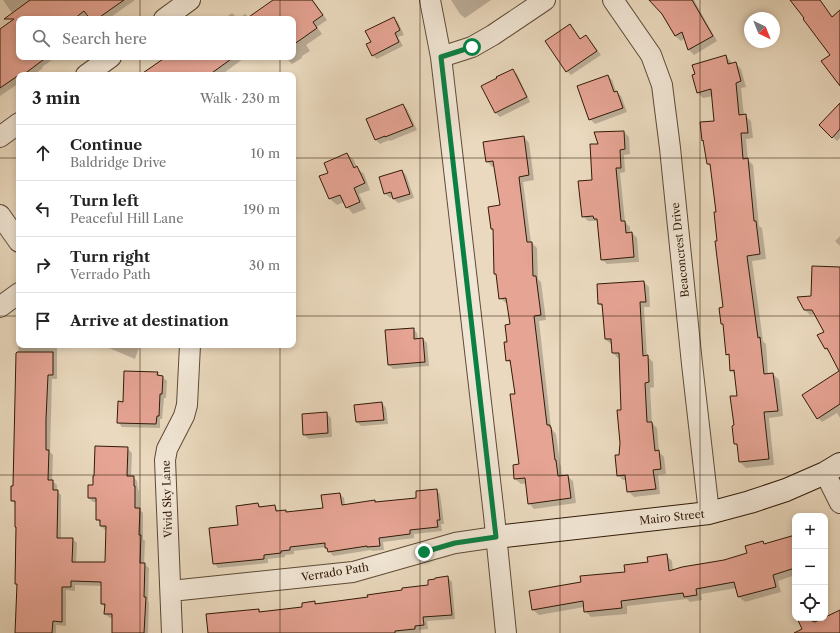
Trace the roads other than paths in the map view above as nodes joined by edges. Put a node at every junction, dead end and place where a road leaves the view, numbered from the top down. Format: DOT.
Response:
graph roads {
  1 [pos="190,0"];
  2 [pos="430,0"];
  3 [pos="545,0"];
  4 [pos="613,0"];
  5 [pos="168,16"];
  6 [pos="441,57"];
  7 [pos="107,60"];
  8 [pos="90,72"];
  9 [pos="16,125"];
  10 [pos="0,137"];
  11 [pos="0,215"];
  12 [pos="16,238"];
  13 [pos="16,295"];
  14 [pos="0,307"];
  15 [pos="190,348"];
  16 [pos="833,469"];
  17 [pos="840,503"];
  18 [pos="709,513"];
  19 [pos="496,537"];
  20 [pos="171,591"];
  21 [pos="172,633"];
  22 [pos="506,633"];
  1 -- 5 [label="street"];
  2 -- 6 [label="street"];
  3 -- 6 [label="street"];
  4 -- 18 [label="street, Beaconcrest Drive"];
  6 -- 19 [label="street"];
  7 -- 8 [label="street"];
  9 -- 10 [label="street"];
  11 -- 12 [label="street"];
  13 -- 14 [label="street"];
  15 -- 20 [label="street, Vivid Sky Lane"];
  16 -- 17 [label="street"];
  16 -- 18 [label="street, Mairo Street"];
  18 -- 19 [label="street, Mairo Street"];
  19 -- 20 [label="street, Verrado Path"];
  19 -- 22 [label="street"];
  20 -- 21 [label="street, Vivid Sky Lane"];
}
